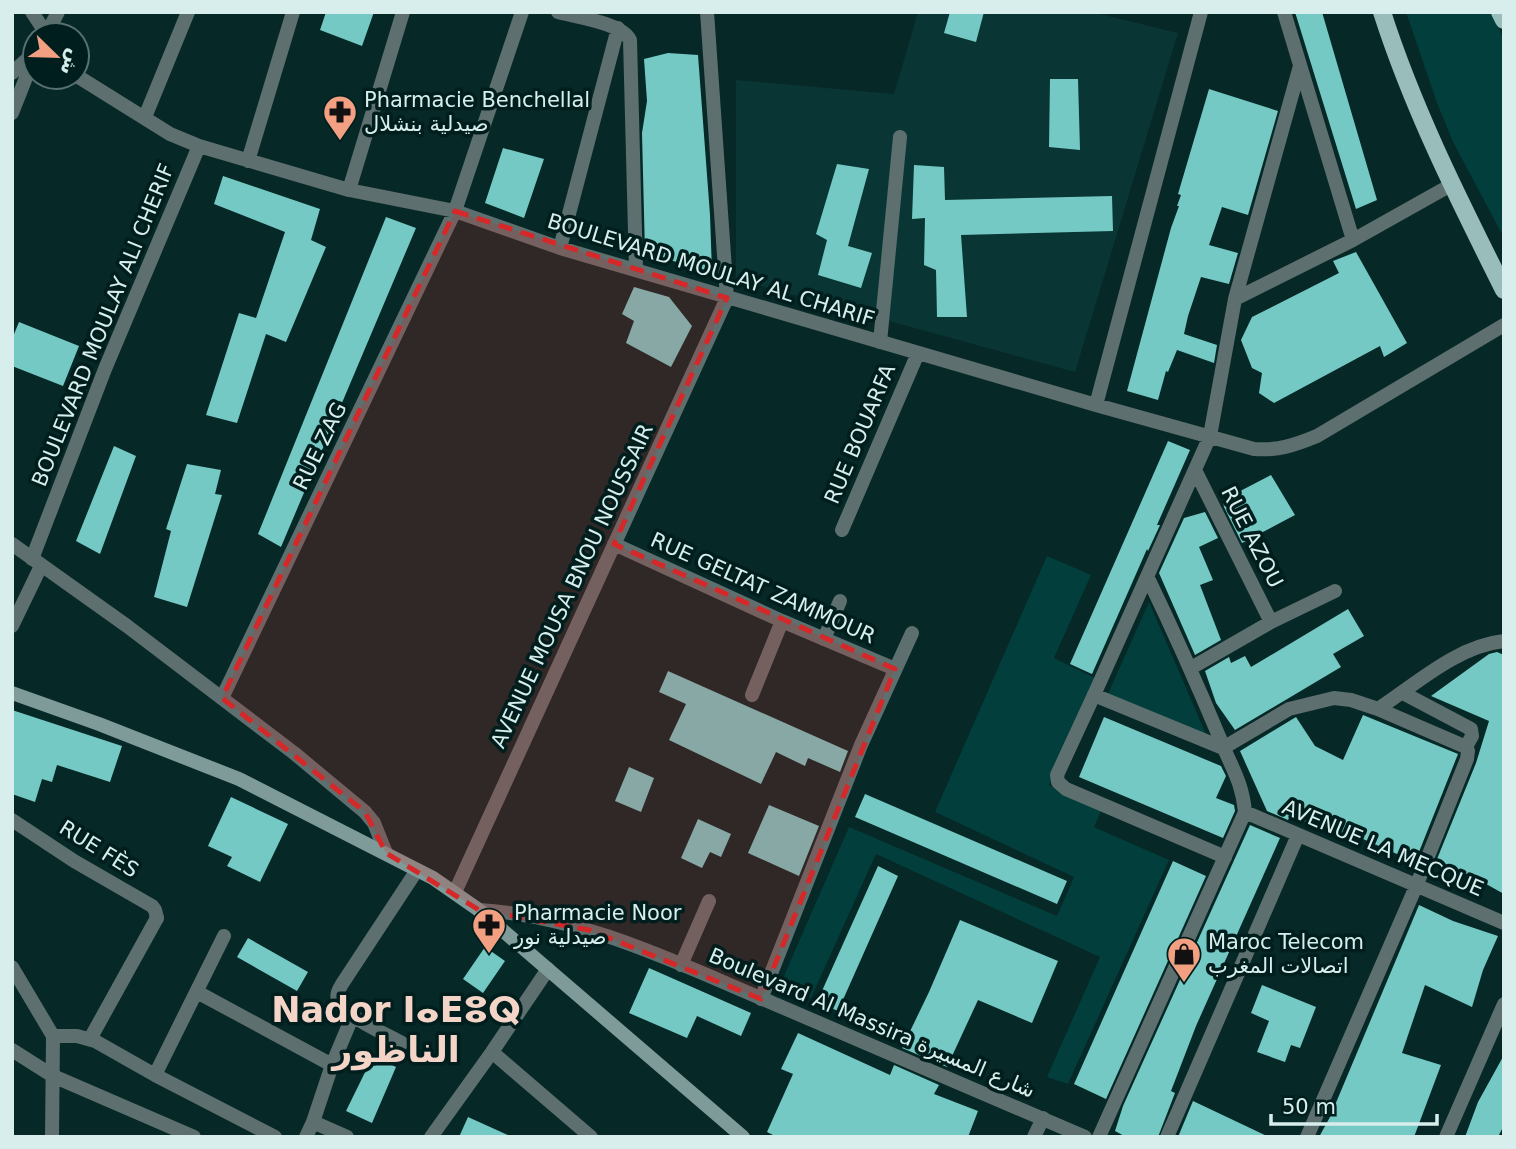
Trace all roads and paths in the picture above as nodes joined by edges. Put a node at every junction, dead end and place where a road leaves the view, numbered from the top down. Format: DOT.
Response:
graph roads {
  1 [pos="188,12"];
  2 [pos="293,12"];
  3 [pos="402,12"];
  4 [pos="522,12"];
  5 [pos="558,12"];
  6 [pos="707,12"];
  7 [pos="1200,12"];
  8 [pos="1284,12"];
  9 [pos="1382,12"];
  10 [pos="1500,12"];
  11 [pos="1504,20"];
  12 [pos="623,32"];
  13 [pos="1300,66"];
  14 [pos="91,84"];
  15 [pos="21,90"];
  16 [pos="12,113"];
  17 [pos="145,117"];
  18 [pos="900,137"];
  19 [pos="200,146"];
  20 [pos="248,161"];
  21 [pos="1451,185"];
  22 [pos="349,190"];
  23 [pos="455,211"];
  24 [pos="1353,240"];
  25 [pos="560,248"];
  26 [pos="636,270"];
  27 [pos="1504,290"];
  28 [pos="727,298"];
  29 [pos="1235,299"];
  30 [pos="1504,325"];
  31 [pos="880,342"];
  32 [pos="918,353"];
  33 [pos="1096,405"];
  34 [pos="1210,436"];
  35 [pos="1195,470"];
  36 [pos="842,530"];
  37 [pos="12,544"];
  38 [pos="614,544"];
  39 [pos="36,562"];
  40 [pos="1148,578"];
  41 [pos="1335,591"];
  42 [pos="840,601"];
  43 [pos="782,621"];
  44 [pos="1271,622"];
  45 [pos="12,626"];
  46 [pos="912,633"];
  47 [pos="824,639"];
  48 [pos="1504,641"];
  49 [pos="1191,668"];
  50 [pos="895,669"];
  51 [pos="12,693"];
  52 [pos="1403,693"];
  53 [pos="752,695"];
  54 [pos="1094,695"];
  55 [pos="222,698"];
  56 [pos="1378,709"];
  57 [pos="1466,747"];
  58 [pos="1223,748"];
  59 [pos="1245,812"];
  60 [pos="12,820"];
  61 [pos="1298,835"];
  62 [pos="386,853"];
  63 [pos="1225,857"];
  64 [pos="417,870"];
  65 [pos="1417,884"];
  66 [pos="455,892"];
  67 [pos="709,901"];
  68 [pos="479,910"];
  69 [pos="1504,923"];
  70 [pos="224,936"];
  71 [pos="681,964"];
  72 [pos="12,967"];
  73 [pos="548,969"];
  74 [pos="197,992"];
  75 [pos="761,999"];
  76 [pos="1504,1004"];
  77 [pos="353,1015"];
  78 [pos="53,1036"];
  79 [pos="90,1039"];
  80 [pos="402,1044"];
  81 [pos="12,1050"];
  82 [pos="492,1052"];
  83 [pos="332,1065"];
  84 [pos="155,1074"];
  85 [pos="53,1076"];
  86 [pos="1043,1118"];
  87 [pos="313,1122"];
  88 [pos="52,1137"];
  89 [pos="194,1137"];
  90 [pos="275,1137"];
  91 [pos="306,1137"];
  92 [pos="347,1137"];
  93 [pos="431,1137"];
  94 [pos="591,1137"];
  95 [pos="743,1137"];
  96 [pos="1034,1137"];
  97 [pos="1085,1137"];
  98 [pos="1099,1137"];
  99 [pos="1167,1137"];
  100 [pos="1307,1137"];
  101 [pos="1446,1137"];
  1 -- 17 [label="street"];
  2 -- 20 [label="street"];
  3 -- 22 [label="street"];
  4 -- 23 [label="street, RUE ZAG"];
  5 -- 12 [label="street"];
  6 -- 28 [label="street"];
  7 -- 33 [label="street"];
  8 -- 13 [label="street"];
  9 -- 21 [label="main road"];
  10 -- 11 [label="main road"];
  12 -- 25 [label="street"];
  12 -- 26 [label="street"];
  13 -- 24 [label="street"];
  13 -- 29 [label="street"];
  14 -- 17 [label="street, BOULEVARD MOULAY AL CHARIF"];
  15 -- 16 [label="street"];
  17 -- 19 [label="street, BOULEVARD MOULAY AL CHARIF"];
  18 -- 31 [label="street"];
  19 -- 20 [label="street, BOULEVARD MOULAY AL CHARIF"];
  19 -- 39 [label="street, BOULEVARD MOULAY ALI CHERIF"];
  20 -- 22 [label="street, BOULEVARD MOULAY AL CHARIF"];
  21 -- 24 [label="street"];
  21 -- 27 [label="main road"];
  22 -- 23 [label="street, BOULEVARD MOULAY AL CHARIF"];
  23 -- 25 [label="street, BOULEVARD MOULAY AL CHARIF"];
  23 -- 55 [label="street, RUE ZAG"];
  24 -- 29 [label="street"];
  25 -- 26 [label="street, BOULEVARD MOULAY AL CHARIF"];
  26 -- 28 [label="street, BOULEVARD MOULAY AL CHARIF"];
  28 -- 31 [label="street, BOULEVARD MOULAY AL CHARIF"];
  28 -- 38 [label="street, AVENUE MOUSA BNOU NOUSSAIR"];
  29 -- 34 [label="street"];
  30 -- 34 [label="street, BOULEVARD MOULAY AL CHARIF"];
  31 -- 32 [label="street, BOULEVARD MOULAY AL CHARIF"];
  32 -- 33 [label="street, BOULEVARD MOULAY AL CHARIF"];
  32 -- 36 [label="street, RUE BOUARFA"];
  33 -- 34 [label="street, BOULEVARD MOULAY AL CHARIF"];
  34 -- 35 [label="street"];
  35 -- 40 [label="street"];
  35 -- 44 [label="street, RUE AZOU"];
  37 -- 39 [label="street"];
  38 -- 43 [label="street, RUE GELTAT ZAMMOUR"];
  38 -- 66 [label="street, AVENUE MOUSA BNOU NOUSSAIR"];
  39 -- 45 [label="street, BOULEVARD MOULAY ALI CHERIF"];
  39 -- 55 [label="street"];
  40 -- 49 [label="street"];
  40 -- 54 [label="street"];
  41 -- 44 [label="street"];
  42 -- 47 [label="street"];
  43 -- 47 [label="street, RUE GELTAT ZAMMOUR"];
  43 -- 53 [label="street"];
  44 -- 49 [label="street"];
  46 -- 50 [label="street"];
  47 -- 50 [label="street, RUE GELTAT ZAMMOUR"];
  48 -- 52 [label="street"];
  49 -- 58 [label="street"];
  50 -- 75 [label="street"];
  51 -- 62 [label="main road"];
  52 -- 56 [label="street"];
  52 -- 57 [label="street"];
  54 -- 58 [label="street"];
  54 -- 63 [label="street"];
  55 -- 62 [label="street"];
  56 -- 57 [label="street"];
  56 -- 58 [label="street"];
  57 -- 65 [label="street"];
  58 -- 59 [label="street"];
  59 -- 61 [label="street, AVENUE LA MECQUE"];
  59 -- 63 [label="street"];
  60 -- 79 [label="street, RUE FÈS"];
  61 -- 65 [label="street, AVENUE LA MECQUE"];
  61 -- 99 [label="street"];
  62 -- 64 [label="main road"];
  63 -- 98 [label="street"];
  64 -- 66 [label="main road"];
  64 -- 77 [label="street"];
  65 -- 69 [label="street, AVENUE LA MECQUE"];
  65 -- 100 [label="street"];
  66 -- 68 [label="main road"];
  67 -- 71 [label="street"];
  68 -- 71 [label="street, Boulevard Al Massira شارع المسيرة"];
  68 -- 73 [label="main road"];
  70 -- 74 [label="street"];
  71 -- 75 [label="street, Boulevard Al Massira شارع المسيرة"];
  72 -- 78 [label="street"];
  73 -- 82 [label="street"];
  73 -- 95 [label="main road"];
  74 -- 83 [label="street"];
  74 -- 84 [label="street"];
  75 -- 86 [label="street, Boulevard Al Massira شارع المسيرة"];
  76 -- 101 [label="street"];
  77 -- 80 [label="street"];
  77 -- 83 [label="street"];
  78 -- 79 [label="street"];
  78 -- 85 [label="street"];
  79 -- 84 [label="street"];
  81 -- 85 [label="street"];
  82 -- 93 [label="street"];
  82 -- 94 [label="street"];
  83 -- 87 [label="street"];
  84 -- 90 [label="street"];
  85 -- 88 [label="street"];
  85 -- 89 [label="street"];
  86 -- 96 [label="street"];
  86 -- 97 [label="street, Boulevard Al Massira شارع المسيرة"];
  87 -- 91 [label="street"];
  87 -- 92 [label="street"];
}
